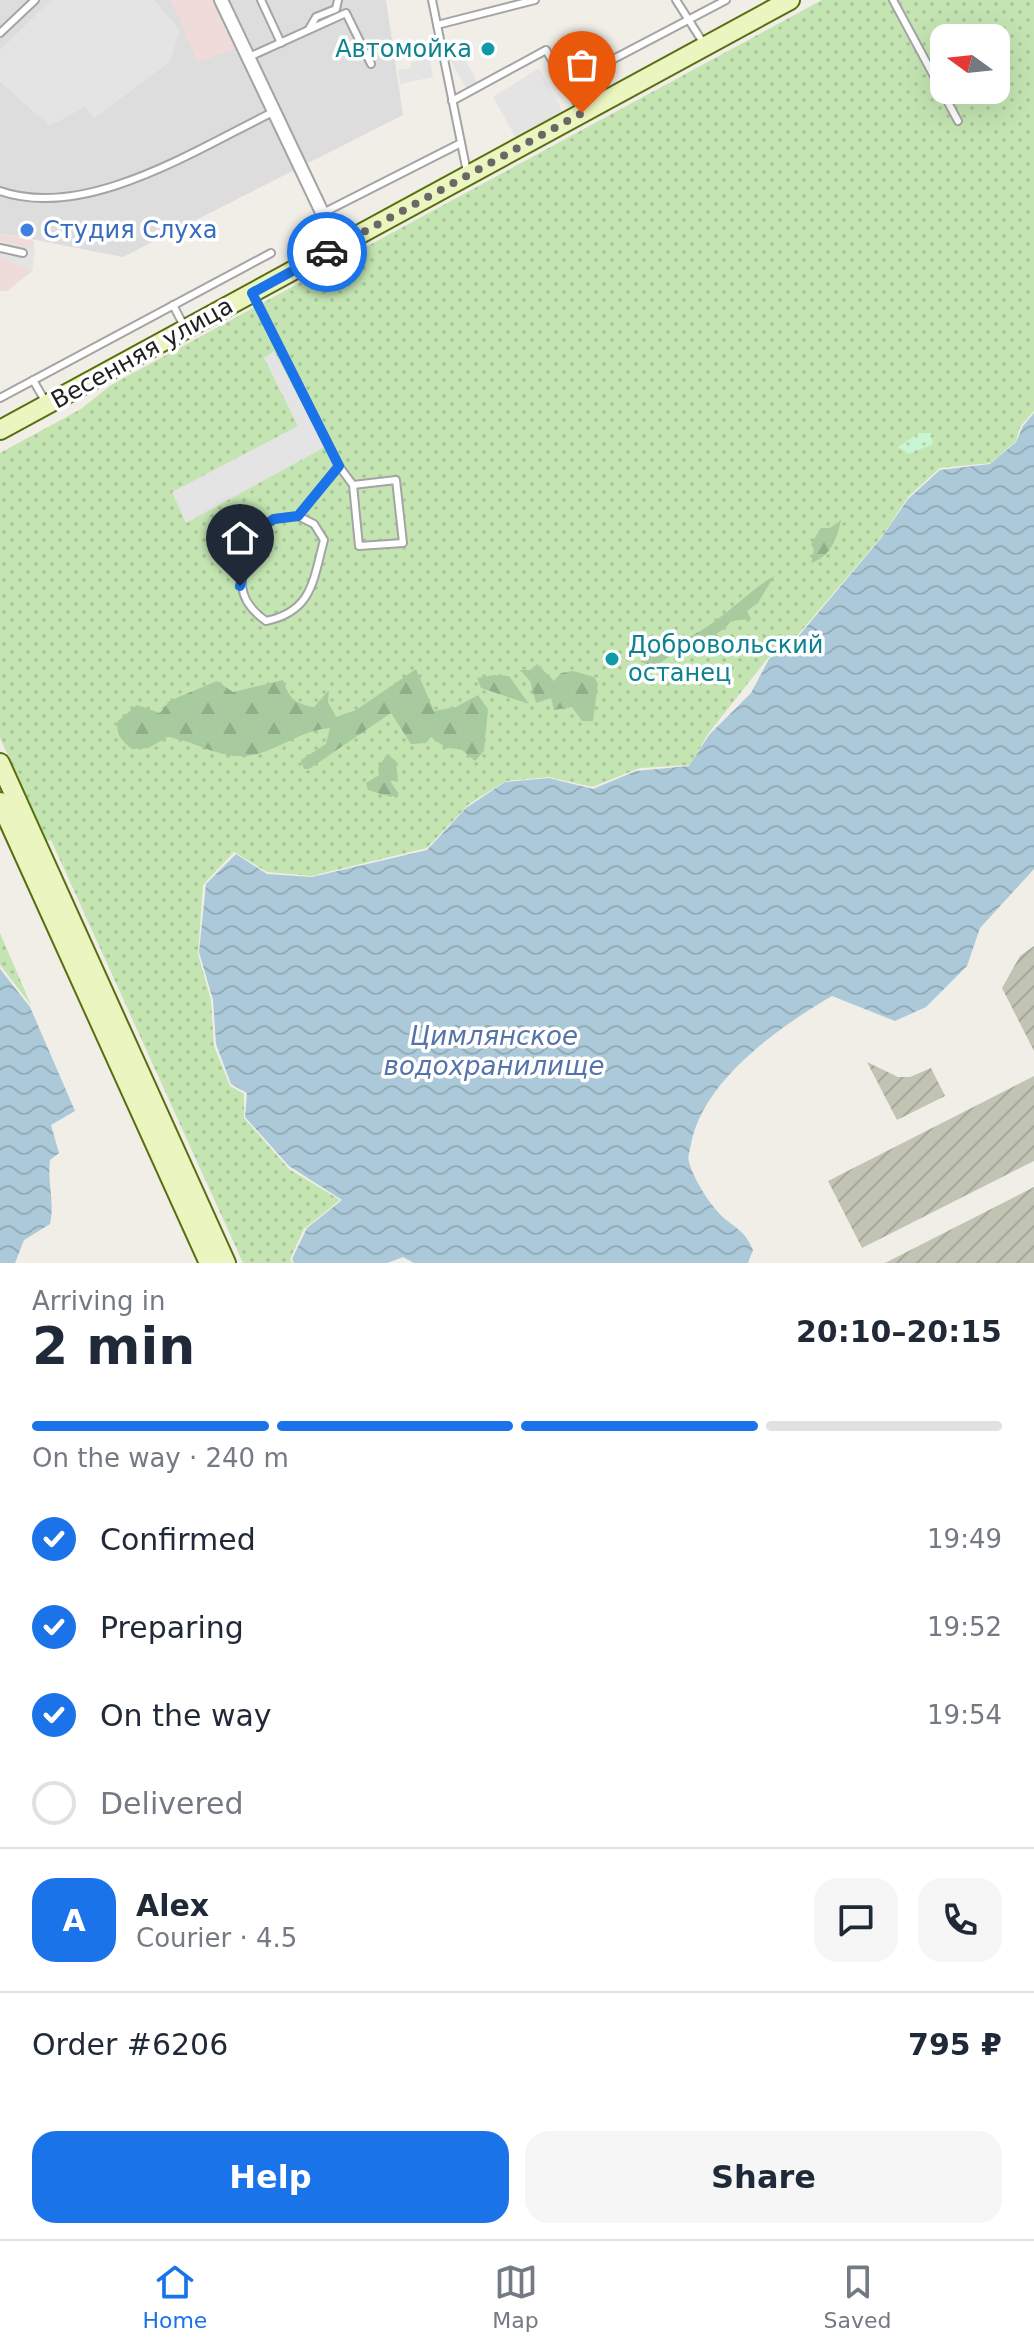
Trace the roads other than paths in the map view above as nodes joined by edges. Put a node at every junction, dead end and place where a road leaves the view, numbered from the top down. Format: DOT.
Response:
graph roads {
  1 [pos="35,0"];
  2 [pos="221,0"];
  3 [pos="261,0"];
  4 [pos="338,0"];
  5 [pos="432,0"];
  6 [pos="535,0"];
  7 [pos="676,0"];
  8 [pos="726,0"];
  9 [pos="790,0"];
  10 [pos="893,0"];
  11 [pos="687,21"];
  12 [pos="437,25"];
  13 [pos="309,30"];
  14 [pos="0,33"];
  15 [pos="281,43"];
  16 [pos="705,46"];
  17 [pos="247,58"];
  18 [pos="606,63"];
  19 [pos="371,64"];
  20 [pos="452,101"];
  21 [pos="273,112"];
  22 [pos="582,113"];
  23 [pos="958,121"];
  24 [pos="461,143"];
  25 [pos="467,175"];
  26 [pos="0,191"];
  27 [pos="321,214"];
  28 [pos="338,246"];
  29 [pos="0,248"];
  30 [pos="23,253"];
  31 [pos="271,253"];
  32 [pos="252,293"];
  33 [pos="173,305"];
  34 [pos="185,329"];
  35 [pos="33,380"];
  36 [pos="0,398"];
  37 [pos="46,405"];
  38 [pos="0,430"];
  39 [pos="339,466"];
  40 [pos="353,485"];
  41 [pos="298,516"];
  42 [pos="0,763"];
  43 [pos="0,802"];
  44 [pos="209,1263"];
  45 [pos="226,1263"];
  1 -- 14 [label="lane"];
  2 -- 17 [label="street"];
  3 -- 15 [label="lane"];
  4 -- 13 [label="lane"];
  5 -- 12 [label="lane"];
  6 -- 12 [label="lane"];
  7 -- 11 [label="lane"];
  8 -- 11 [label="lane"];
  9 -- 16 [label="main road, Весенняя улица"];
  10 -- 23 [label="lane"];
  11 -- 16 [label="lane"];
  11 -- 18 [label="lane"];
  12 -- 20 [label="lane"];
  13 -- 15 [label="lane"];
  13 -- 19 [label="lane"];
  15 -- 17 [label="lane"];
  16 -- 22 [label="main road, Весенняя улица"];
  17 -- 21 [label="street"];
  20 -- 22 [label="lane"];
  20 -- 24 [label="lane"];
  21 -- 26 [label="lane"];
  21 -- 27 [label="street"];
  22 -- 25 [label="main road, Весенняя улица"];
  24 -- 25 [label="lane"];
  24 -- 27 [label="lane"];
  25 -- 28 [label="main road, Весенняя улица"];
  27 -- 28 [label="street"];
  28 -- 32 [label="main road, Весенняя улица"];
  29 -- 30 [label="lane"];
  31 -- 33 [label="lane"];
  32 -- 34 [label="main road, Весенняя улица"];
  32 -- 39 [label="lane"];
  33 -- 34 [label="lane"];
  33 -- 35 [label="lane"];
  34 -- 37 [label="main road, Весенняя улица"];
  35 -- 36 [label="lane"];
  35 -- 37 [label="lane"];
  37 -- 38 [label="main road, Весенняя улица"];
  39 -- 40 [label="lane"];
  39 -- 41 [label="lane"];
  40 -- 40 [label="lane"];
  41 -- 41 [label="lane"];
  42 -- 45 [label="main road"];
  43 -- 44 [label="main road"];
}
